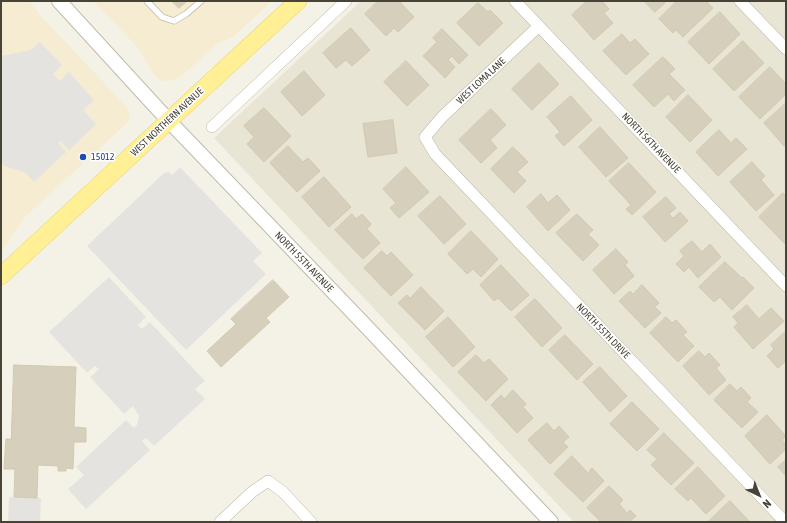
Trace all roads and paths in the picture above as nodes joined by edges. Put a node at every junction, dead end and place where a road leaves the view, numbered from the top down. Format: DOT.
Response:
graph roads {
  1 [pos="59,1"];
  2 [pos="147,1"];
  3 [pos="201,1"];
  4 [pos="298,1"];
  5 [pos="346,1"];
  6 [pos="515,1"];
  7 [pos="740,1"];
  8 [pos="539,26"];
  9 [pos="786,49"];
  10 [pos="168,120"];
  11 [pos="212,127"];
  12 [pos="425,137"];
  13 [pos="1,276"];
  14 [pos="786,286"];
  15 [pos="220,522"];
  16 [pos="311,522"];
  17 [pos="551,522"];
  18 [pos="785,522"];
  1 -- 10 [label="street, NORTH 55TH AVENUE"];
  2 -- 3 [label="lane"];
  4 -- 10 [label="main road, WEST NORTHERN AVENUE"];
  5 -- 11 [label="street"];
  6 -- 8 [label="street, NORTH 56TH AVENUE"];
  7 -- 9 [label="street"];
  8 -- 12 [label="street, WEST LOMA LANE"];
  8 -- 14 [label="street, NORTH 56TH AVENUE"];
  10 -- 13 [label="main road, WEST NORTHERN AVENUE"];
  10 -- 17 [label="street, NORTH 55TH AVENUE"];
  12 -- 18 [label="street, NORTH 55TH DRIVE"];
  15 -- 16 [label="street"];
}
